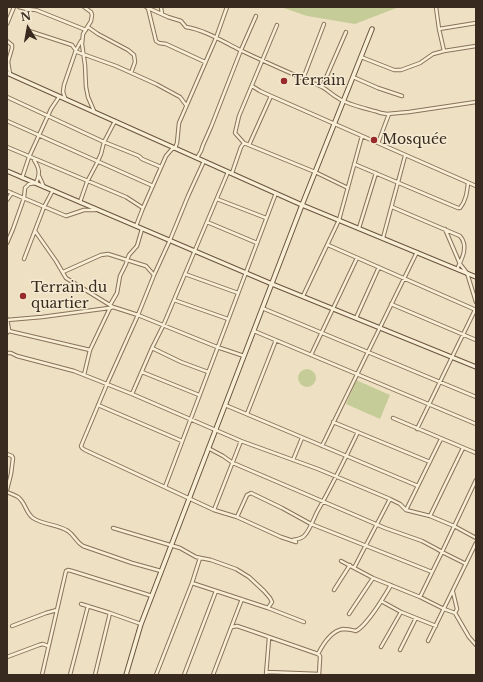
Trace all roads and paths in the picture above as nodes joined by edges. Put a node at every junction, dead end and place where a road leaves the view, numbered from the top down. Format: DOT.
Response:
graph roads {
  1 [pos="14,7"];
  2 [pos="19,7"];
  3 [pos="84,7"];
  4 [pos="161,7"];
  5 [pos="226,7"];
  6 [pos="436,7"];
  7 [pos="147,8"];
  8 [pos="162,14"];
  9 [pos="256,16"];
  10 [pos="476,23"];
  11 [pos="7,24"];
  12 [pos="324,24"];
  13 [pos="277,25"];
  14 [pos="88,26"];
  15 [pos="372,29"];
  16 [pos="439,29"];
  17 [pos="86,30"];
  18 [pos="29,31"];
  19 [pos="346,32"];
  20 [pos="216,38"];
  21 [pos="82,40"];
  22 [pos="7,41"];
  23 [pos="476,46"];
  24 [pos="76,50"];
  25 [pos="241,50"];
  26 [pos="444,51"];
  27 [pos="7,52"];
  28 [pos="84,55"];
  29 [pos="9,56"];
  30 [pos="361,57"];
  31 [pos="262,60"];
  32 [pos="205,62"];
  33 [pos="9,73"];
  34 [pos="131,73"];
  35 [pos="353,77"];
  36 [pos="303,79"];
  37 [pos="252,86"];
  38 [pos="322,87"];
  39 [pos="60,96"];
  40 [pos="271,96"];
  41 [pos="402,96"];
  42 [pos="7,97"];
  43 [pos="65,98"];
  44 [pos="344,101"];
  45 [pos="476,102"];
  46 [pos="186,105"];
  47 [pos="94,112"];
  48 [pos="389,114"];
  49 [pos="48,116"];
  50 [pos="7,121"];
  51 [pos="115,121"];
  52 [pos="334,124"];
  53 [pos="39,135"];
  54 [pos="362,136"];
  55 [pos="104,142"];
  56 [pos="244,143"];
  57 [pos="378,143"];
  58 [pos="249,145"];
  59 [pos="7,147"];
  60 [pos="175,148"];
  61 [pos="406,156"];
  62 [pos="30,157"];
  63 [pos="197,158"];
  64 [pos="98,161"];
  65 [pos="204,161"];
  66 [pos="354,164"];
  67 [pos="162,167"];
  68 [pos="7,171"];
  69 [pos="230,172"];
  70 [pos="315,172"];
  71 [pos="376,173"];
  72 [pos="39,175"];
  73 [pos="22,178"];
  74 [pos="87,182"];
  75 [pos="155,182"];
  76 [pos="36,183"];
  77 [pos="398,183"];
  78 [pos="468,183"];
  79 [pos="148,184"];
  80 [pos="153,186"];
  81 [pos="476,186"];
  82 [pos="44,187"];
  83 [pos="348,188"];
  84 [pos="53,190"];
  85 [pos="7,191"];
  86 [pos="276,192"];
  87 [pos="12,194"];
  88 [pos="24,198"];
  89 [pos="217,199"];
  90 [pos="7,200"];
  91 [pos="80,202"];
  92 [pos="302,205"];
  93 [pos="89,206"];
  94 [pos="44,207"];
  95 [pos="392,207"];
  96 [pos="143,208"];
  97 [pos="84,210"];
  98 [pos="98,210"];
  99 [pos="266,218"];
  100 [pos="340,220"];
  101 [pos="207,222"];
  102 [pos="136,226"];
  103 [pos="359,228"];
  104 [pos="142,229"];
  105 [pos="445,229"];
  106 [pos="35,231"];
  107 [pos="383,238"];
  108 [pos="170,240"];
  109 [pos="7,242"];
  110 [pos="257,243"];
  111 [pos="328,245"];
  112 [pos="195,251"];
  113 [pos="417,252"];
  114 [pos="357,258"];
  115 [pos="24,259"];
  116 [pos="127,260"];
  117 [pos="460,264"];
  118 [pos="379,267"];
  119 [pos="457,269"];
  120 [pos="63,272"];
  121 [pos="246,272"];
  122 [pos="466,273"];
  123 [pos="185,274"];
  124 [pos="154,275"];
  125 [pos="476,277"];
  126 [pos="404,278"];
  127 [pos="272,284"];
  128 [pos="238,293"];
  129 [pos="303,296"];
  130 [pos="174,300"];
  131 [pos="476,302"];
  132 [pos="392,304"];
  133 [pos="111,307"];
  134 [pos="262,308"];
  135 [pos="333,309"];
  136 [pos="476,310"];
  137 [pos="138,316"];
  138 [pos="356,318"];
  139 [pos="7,319"];
  140 [pos="228,319"];
  141 [pos="163,326"];
  142 [pos="380,328"];
  143 [pos="254,331"];
  144 [pos="8,332"];
  145 [pos="322,333"];
  146 [pos="463,334"];
  147 [pos="276,340"];
  148 [pos="476,340"];
  149 [pos="218,347"];
  150 [pos="152,348"];
  151 [pos="90,350"];
  152 [pos="368,352"];
  153 [pos="7,353"];
  154 [pos="311,355"];
  155 [pos="244,356"];
  156 [pos="452,357"];
  157 [pos="476,367"];
  158 [pos="142,372"];
  159 [pos="208,372"];
  160 [pos="357,374"];
  161 [pos="84,375"];
  162 [pos="440,382"];
  163 [pos="107,384"];
  164 [pos="132,394"];
  165 [pos="199,395"];
  166 [pos="476,397"];
  167 [pos="429,404"];
  168 [pos="98,405"];
  169 [pos="225,405"];
  170 [pos="247,414"];
  171 [pos="393,418"];
  172 [pos="190,419"];
  173 [pos="333,422"];
  174 [pos="476,424"];
  175 [pos="216,429"];
  176 [pos="417,429"];
  177 [pos="358,432"];
  178 [pos="302,438"];
  179 [pos="441,439"];
  180 [pos="182,441"];
  181 [pos="242,441"];
  182 [pos="322,446"];
  183 [pos="208,448"];
  184 [pos="463,448"];
  185 [pos="476,453"];
  186 [pos="7,454"];
  187 [pos="347,456"];
  188 [pos="293,460"];
  189 [pos="430,462"];
  190 [pos="233,463"];
  191 [pos="336,477"];
  192 [pos="476,480"];
  193 [pos="418,486"];
  194 [pos="165,487"];
  195 [pos="7,491"];
  196 [pos="189,499"];
  197 [pos="390,499"];
  198 [pos="324,501"];
  199 [pos="214,510"];
  200 [pos="406,510"];
  201 [pos="430,516"];
  202 [pos="237,517"];
  203 [pos="311,524"];
  204 [pos="377,524"];
  205 [pos="454,526"];
  206 [pos="113,528"];
  207 [pos="476,538"];
  208 [pos="292,540"];
  209 [pos="296,542"];
  210 [pos="476,544"];
  211 [pos="171,546"];
  212 [pos="366,546"];
  213 [pos="442,552"];
  214 [pos="200,558"];
  215 [pos="341,561"];
  216 [pos="466,564"];
  217 [pos="350,565"];
  218 [pos="354,568"];
  219 [pos="161,571"];
  220 [pos="432,572"];
  221 [pos="373,578"];
  222 [pos="192,583"];
  223 [pos="391,586"];
  224 [pos="334,590"];
  225 [pos="216,591"];
  226 [pos="452,592"];
  227 [pos="152,596"];
  228 [pos="420,597"];
  229 [pos="242,599"];
  230 [pos="381,602"];
  231 [pos="81,604"];
  232 [pos="88,606"];
  233 [pos="268,608"];
  234 [pos="444,609"];
  235 [pos="57,610"];
  236 [pos="401,612"];
  237 [pos="110,613"];
  238 [pos="455,613"];
  239 [pos="349,614"];
  240 [pos="416,618"];
  241 [pos="304,622"];
  242 [pos="141,624"];
  243 [pos="12,626"];
  244 [pos="436,626"];
  245 [pos="232,627"];
  246 [pos="269,638"];
  247 [pos="428,641"];
  248 [pos="476,645"];
  249 [pos="48,646"];
  250 [pos="381,647"];
  251 [pos="400,650"];
  252 [pos="318,654"];
  253 [pos="7,658"];
  254 [pos="266,673"];
  255 [pos="319,674"];
  256 [pos="42,675"];
  257 [pos="70,675"];
  258 [pos="95,675"];
  259 [pos="126,675"];
  260 [pos="156,675"];
  261 [pos="184,675"];
  262 [pos="213,675"];
  1 -- 11 [label="street"];
  2 -- 17 [label="street"];
  3 -- 14 [label="street"];
  4 -- 8 [label="street"];
  5 -- 20 [label="street"];
  6 -- 16 [label="street"];
  7 -- 8 [label="street"];
  7 -- 32 [label="street"];
  8 -- 20 [label="street"];
  9 -- 25 [label="street"];
  10 -- 16 [label="street"];
  12 -- 36 [label="street"];
  13 -- 31 [label="street"];
  14 -- 17 [label="street"];
  14 -- 34 [label="street"];
  15 -- 30 [label="street"];
  16 -- 26 [label="street"];
  17 -- 21 [label="street"];
  18 -- 24 [label="street"];
  19 -- 38 [label="street"];
  20 -- 25 [label="street"];
  20 -- 32 [label="street"];
  21 -- 24 [label="street"];
  21 -- 28 [label="street"];
  22 -- 29 [label="street"];
  23 -- 26 [label="street"];
  24 -- 28 [label="street"];
  24 -- 43 [label="street"];
  25 -- 31 [label="street"];
  25 -- 63 [label="street"];
  26 -- 30 [label="street"];
  27 -- 29 [label="street"];
  28 -- 34 [label="street"];
  28 -- 47 [label="street"];
  29 -- 33 [label="street"];
  30 -- 35 [label="street"];
  31 -- 36 [label="street"];
  31 -- 37 [label="street"];
  32 -- 46 [label="street"];
  33 -- 39 [label="street"];
  34 -- 46 [label="street"];
  35 -- 41 [label="street"];
  35 -- 44 [label="street"];
  36 -- 38 [label="street"];
  37 -- 40 [label="street"];
  37 -- 56 [label="street"];
  38 -- 44 [label="street"];
  39 -- 43 [label="street"];
  39 -- 49 [label="street"];
  40 -- 52 [label="street"];
  40 -- 58 [label="street"];
  42 -- 49 [label="street"];
  43 -- 47 [label="street"];
  44 -- 48 [label="street"];
  44 -- 52 [label="street"];
  45 -- 48 [label="street"];
  46 -- 60 [label="street"];
  47 -- 51 [label="street"];
  48 -- 57 [label="street"];
  49 -- 53 [label="street"];
  49 -- 55 [label="street"];
  50 -- 53 [label="street"];
  51 -- 55 [label="street"];
  51 -- 60 [label="street"];
  52 -- 54 [label="street"];
  52 -- 70 [label="street"];
  53 -- 62 [label="street"];
  53 -- 64 [label="street"];
  54 -- 57 [label="street"];
  54 -- 66 [label="street"];
  55 -- 64 [label="street"];
  55 -- 67 [label="street"];
  56 -- 58 [label="street"];
  56 -- 69 [label="street"];
  57 -- 61 [label="street"];
  58 -- 70 [label="street"];
  59 -- 62 [label="street"];
  60 -- 63 [label="street"];
  60 -- 67 [label="street"];
  61 -- 77 [label="street"];
  61 -- 78 [label="street"];
  62 -- 72 [label="street"];
  62 -- 73 [label="street"];
  62 -- 74 [label="street"];
  63 -- 65 [label="street"];
  64 -- 74 [label="street"];
  64 -- 79 [label="street"];
  65 -- 69 [label="street"];
  65 -- 108 [label="street"];
  66 -- 71 [label="street"];
  66 -- 83 [label="street"];
  67 -- 75 [label="street"];
  68 -- 73 [label="street"];
  69 -- 86 [label="street"];
  69 -- 89 [label="street"];
  70 -- 83 [label="street"];
  70 -- 92 [label="street"];
  71 -- 77 [label="street"];
  71 -- 103 [label="street"];
  72 -- 76 [label="street"];
  72 -- 82 [label="street"];
  73 -- 76 [label="street"];
  74 -- 91 [label="street"];
  74 -- 96 [label="street"];
  75 -- 79 [label="street"];
  75 -- 80 [label="street"];
  76 -- 82 [label="street"];
  76 -- 88 [label="street"];
  77 -- 78 [label="street"];
  77 -- 95 [label="street"];
  78 -- 81 [label="street"];
  79 -- 80 [label="street"];
  80 -- 96 [label="street"];
  82 -- 84 [label="street"];
  83 -- 100 [label="street"];
  84 -- 91 [label="street"];
  84 -- 94 [label="street"];
  85 -- 87 [label="street"];
  86 -- 92 [label="street"];
  86 -- 99 [label="street"];
  87 -- 88 [label="street"];
  87 -- 90 [label="street"];
  88 -- 94 [label="street"];
  88 -- 109 [label="street"];
  89 -- 99 [label="street"];
  89 -- 101 [label="street"];
  91 -- 93 [label="street"];
  92 -- 100 [label="street"];
  92 -- 127 [label="street"];
  93 -- 97 [label="street"];
  93 -- 98 [label="street"];
  94 -- 97 [label="street"];
  94 -- 106 [label="street"];
  95 -- 105 [label="street"];
  95 -- 107 [label="street"];
  96 -- 102 [label="street"];
  97 -- 98 [label="street"];
  98 -- 102 [label="street"];
  99 -- 110 [label="street"];
  100 -- 103 [label="street"];
  100 -- 111 [label="street"];
  101 -- 110 [label="street"];
  101 -- 112 [label="street"];
  102 -- 104 [label="street"];
  103 -- 107 [label="street"];
  104 -- 108 [label="street"];
  104 -- 116 [label="street"];
  105 -- 117 [label="street"];
  105 -- 117 [label="street"];
  106 -- 115 [label="street"];
  106 -- 120 [label="street"];
  107 -- 113 [label="street"];
  108 -- 112 [label="street"];
  108 -- 124 [label="street"];
  110 -- 121 [label="street"];
  111 -- 114 [label="street"];
  111 -- 129 [label="street"];
  112 -- 121 [label="street"];
  112 -- 123 [label="street"];
  113 -- 119 [label="street"];
  113 -- 126 [label="street"];
  114 -- 118 [label="street"];
  114 -- 135 [label="street"];
  116 -- 120 [label="street"];
  116 -- 124 [label="street"];
  116 -- 133 [label="street"];
  117 -- 119 [label="street"];
  117 -- 122 [label="street"];
  118 -- 126 [label="street"];
  118 -- 138 [label="street"];
  119 -- 122 [label="street"];
  120 -- 133 [label="street"];
  121 -- 127 [label="street"];
  121 -- 128 [label="street"];
  122 -- 125 [label="street"];
  122 -- 131 [label="street"];
  123 -- 128 [label="street"];
  123 -- 130 [label="street"];
  124 -- 137 [label="street"];
  126 -- 132 [label="street"];
  126 -- 136 [label="street"];
  127 -- 129 [label="street"];
  127 -- 134 [label="street"];
  128 -- 140 [label="street"];
  129 -- 135 [label="street"];
  130 -- 140 [label="street"];
  130 -- 141 [label="street"];
  132 -- 142 [label="street"];
  132 -- 146 [label="street"];
  133 -- 137 [label="street"];
  133 -- 139 [label="street"];
  133 -- 151 [label="street"];
  134 -- 143 [label="street"];
  134 -- 145 [label="street"];
  135 -- 138 [label="street"];
  135 -- 145 [label="street"];
  136 -- 146 [label="street"];
  137 -- 141 [label="street"];
  137 -- 163 [label="street"];
  138 -- 142 [label="street"];
  139 -- 144 [label="street"];
  140 -- 149 [label="street"];
  141 -- 149 [label="street"];
  141 -- 150 [label="street"];
  142 -- 152 [label="street"];
  142 -- 156 [label="street"];
  143 -- 147 [label="street"];
  143 -- 155 [label="street"];
  144 -- 151 [label="street"];
  145 -- 152 [label="street"];
  145 -- 154 [label="street"];
  146 -- 148 [label="street"];
  146 -- 156 [label="street"];
  147 -- 154 [label="street"];
  147 -- 170 [label="street"];
  149 -- 155 [label="street"];
  149 -- 159 [label="street"];
  150 -- 158 [label="street"];
  150 -- 159 [label="street"];
  151 -- 161 [label="street"];
  152 -- 160 [label="street"];
  152 -- 162 [label="street"];
  153 -- 161 [label="street"];
  154 -- 160 [label="street"];
  155 -- 169 [label="street"];
  156 -- 157 [label="street"];
  156 -- 162 [label="street"];
  158 -- 164 [label="street"];
  158 -- 165 [label="street"];
  159 -- 165 [label="street"];
  160 -- 167 [label="street"];
  160 -- 173 [label="street"];
  161 -- 163 [label="street"];
  162 -- 166 [label="street"];
  162 -- 167 [label="street"];
  163 -- 164 [label="street"];
  163 -- 168 [label="street"];
  164 -- 172 [label="street"];
  165 -- 172 [label="street"];
  167 -- 174 [label="street"];
  167 -- 176 [label="street"];
  168 -- 180 [label="street"];
  168 -- 194 [label="street"];
  169 -- 170 [label="street"];
  169 -- 175 [label="street"];
  170 -- 178 [label="street"];
  171 -- 176 [label="street"];
  172 -- 175 [label="street"];
  172 -- 180 [label="street"];
  173 -- 177 [label="street"];
  173 -- 182 [label="street"];
  175 -- 181 [label="street"];
  175 -- 183 [label="street"];
  176 -- 179 [label="street"];
  177 -- 187 [label="street"];
  177 -- 189 [label="street"];
  178 -- 182 [label="street"];
  178 -- 188 [label="street"];
  179 -- 184 [label="street"];
  179 -- 189 [label="street"];
  180 -- 194 [label="street"];
  181 -- 188 [label="street"];
  181 -- 190 [label="street"];
  182 -- 187 [label="street"];
  183 -- 190 [label="street"];
  183 -- 196 [label="street"];
  184 -- 185 [label="street"];
  184 -- 201 [label="street"];
  186 -- 195 [label="street"];
  187 -- 191 [label="street"];
  187 -- 193 [label="street"];
  188 -- 191 [label="street"];
  189 -- 193 [label="street"];
  190 -- 198 [label="street"];
  190 -- 199 [label="street"];
  191 -- 197 [label="street"];
  191 -- 198 [label="street"];
  192 -- 205 [label="street"];
  193 -- 200 [label="street"];
  194 -- 196 [label="street"];
  195 -- 219 [label="street"];
  196 -- 199 [label="street"];
  196 -- 211 [label="street"];
  197 -- 200 [label="street"];
  197 -- 204 [label="street"];
  198 -- 203 [label="street"];
  198 -- 204 [label="street"];
  199 -- 202 [label="street"];
  200 -- 201 [label="street"];
  201 -- 205 [label="street"];
  202 -- 203 [label="street"];
  202 -- 208 [label="street"];
  203 -- 208 [label="street"];
  203 -- 212 [label="street"];
  204 -- 212 [label="street"];
  204 -- 213 [label="street"];
  205 -- 207 [label="street"];
  205 -- 213 [label="street"];
  206 -- 211 [label="street"];
  208 -- 209 [label="street"];
  210 -- 216 [label="street"];
  211 -- 214 [label="street"];
  211 -- 219 [label="street"];
  212 -- 218 [label="street"];
  212 -- 220 [label="street"];
  213 -- 216 [label="street"];
  213 -- 220 [label="street"];
  214 -- 222 [label="street"];
  214 -- 233 [label="street"];
  215 -- 217 [label="street"];
  216 -- 226 [label="street"];
  217 -- 218 [label="street"];
  217 -- 224 [label="street"];
  218 -- 221 [label="street"];
  219 -- 227 [label="street"];
  220 -- 228 [label="street"];
  221 -- 223 [label="street"];
  221 -- 239 [label="street"];
  222 -- 225 [label="street"];
  222 -- 260 [label="street"];
  223 -- 228 [label="street"];
  223 -- 230 [label="street"];
  225 -- 229 [label="street"];
  225 -- 261 [label="street"];
  226 -- 234 [label="street"];
  226 -- 238 [label="street"];
  227 -- 235 [label="street"];
  227 -- 242 [label="street"];
  228 -- 234 [label="street"];
  229 -- 233 [label="street"];
  229 -- 245 [label="street"];
  230 -- 236 [label="street"];
  230 -- 252 [label="street"];
  231 -- 232 [label="street"];
  232 -- 237 [label="street"];
  232 -- 257 [label="street"];
  233 -- 241 [label="street"];
  234 -- 238 [label="street"];
  234 -- 244 [label="street"];
  235 -- 243 [label="street"];
  235 -- 249 [label="street"];
  236 -- 240 [label="street"];
  236 -- 250 [label="street"];
  237 -- 242 [label="street"];
  237 -- 258 [label="street"];
  238 -- 248 [label="street"];
  240 -- 244 [label="street"];
  240 -- 251 [label="street"];
  242 -- 259 [label="street"];
  244 -- 247 [label="street"];
  245 -- 246 [label="street"];
  245 -- 262 [label="street"];
  246 -- 252 [label="street"];
  246 -- 254 [label="street"];
  249 -- 253 [label="street"];
  249 -- 256 [label="street"];
  252 -- 255 [label="street"];
  254 -- 255 [label="street"];
}
